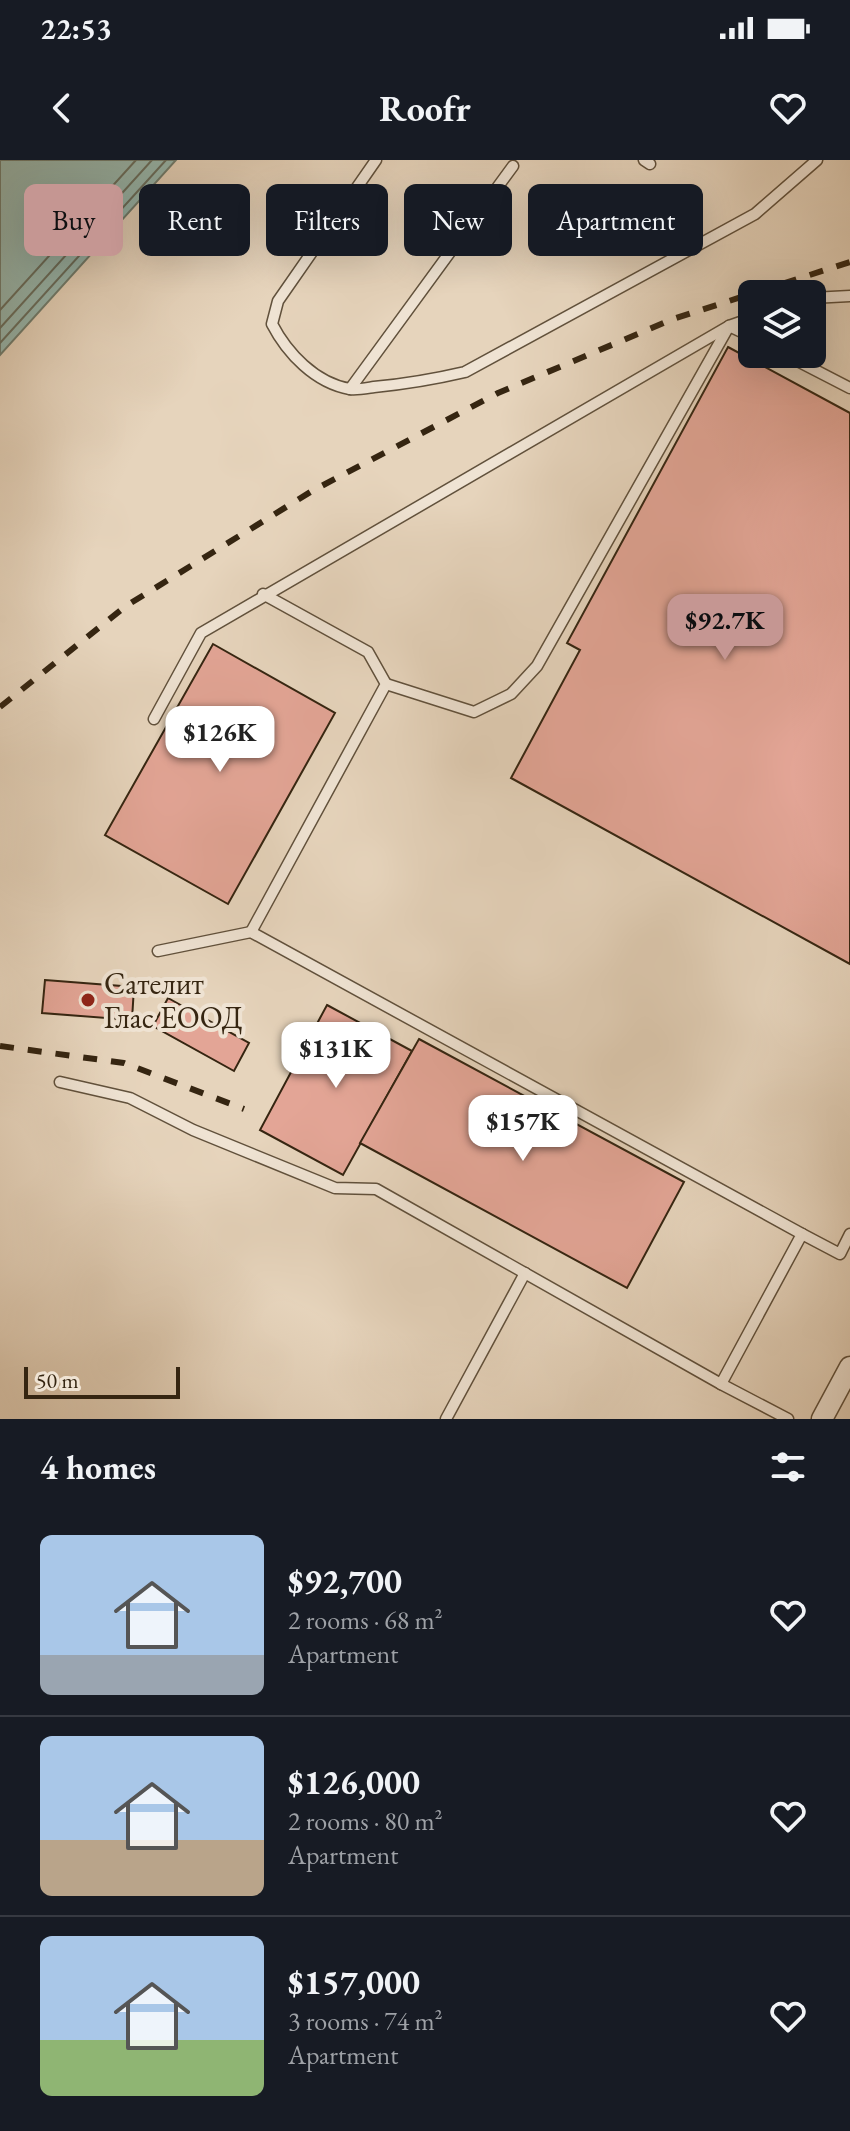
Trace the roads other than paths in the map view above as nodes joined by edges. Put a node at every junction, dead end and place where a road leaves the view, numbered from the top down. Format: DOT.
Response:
graph roads {
  1 [pos="376,160"];
  2 [pos="817,160"];
  3 [pos="513,166"];
  4 [pos="850,296"];
  5 [pos="826,297"];
  6 [pos="738,323"];
  7 [pos="729,326"];
  8 [pos="738,330"];
  9 [pos="811,368"];
  10 [pos="850,388"];
  11 [pos="350,389"];
  12 [pos="263,594"];
  13 [pos="386,684"];
  14 [pos="154,719"];
  15 [pos="251,932"];
  16 [pos="158,951"];
  17 [pos="60,1082"];
  18 [pos="802,1234"];
  19 [pos="850,1234"];
  20 [pos="525,1273"];
  21 [pos="850,1367"];
  22 [pos="721,1384"];
  23 [pos="446,1419"];
  24 [pos="788,1419"];
  25 [pos="822,1419"];
  1 -- 11 [label="lane"];
  2 -- 11 [label="lane"];
  3 -- 11 [label="lane"];
  4 -- 5 [label="lane"];
  6 -- 7 [label="lane"];
  7 -- 8 [label="lane"];
  7 -- 12 [label="lane"];
  7 -- 13 [label="lane"];
  9 -- 10 [label="lane"];
  12 -- 13 [label="lane"];
  12 -- 14 [label="lane"];
  13 -- 15 [label="lane"];
  15 -- 16 [label="lane"];
  15 -- 18 [label="lane"];
  17 -- 20 [label="lane"];
  18 -- 19 [label="lane"];
  18 -- 22 [label="lane"];
  20 -- 22 [label="lane"];
  20 -- 23 [label="lane"];
  21 -- 25 [label="street"];
  22 -- 24 [label="lane"];
}
